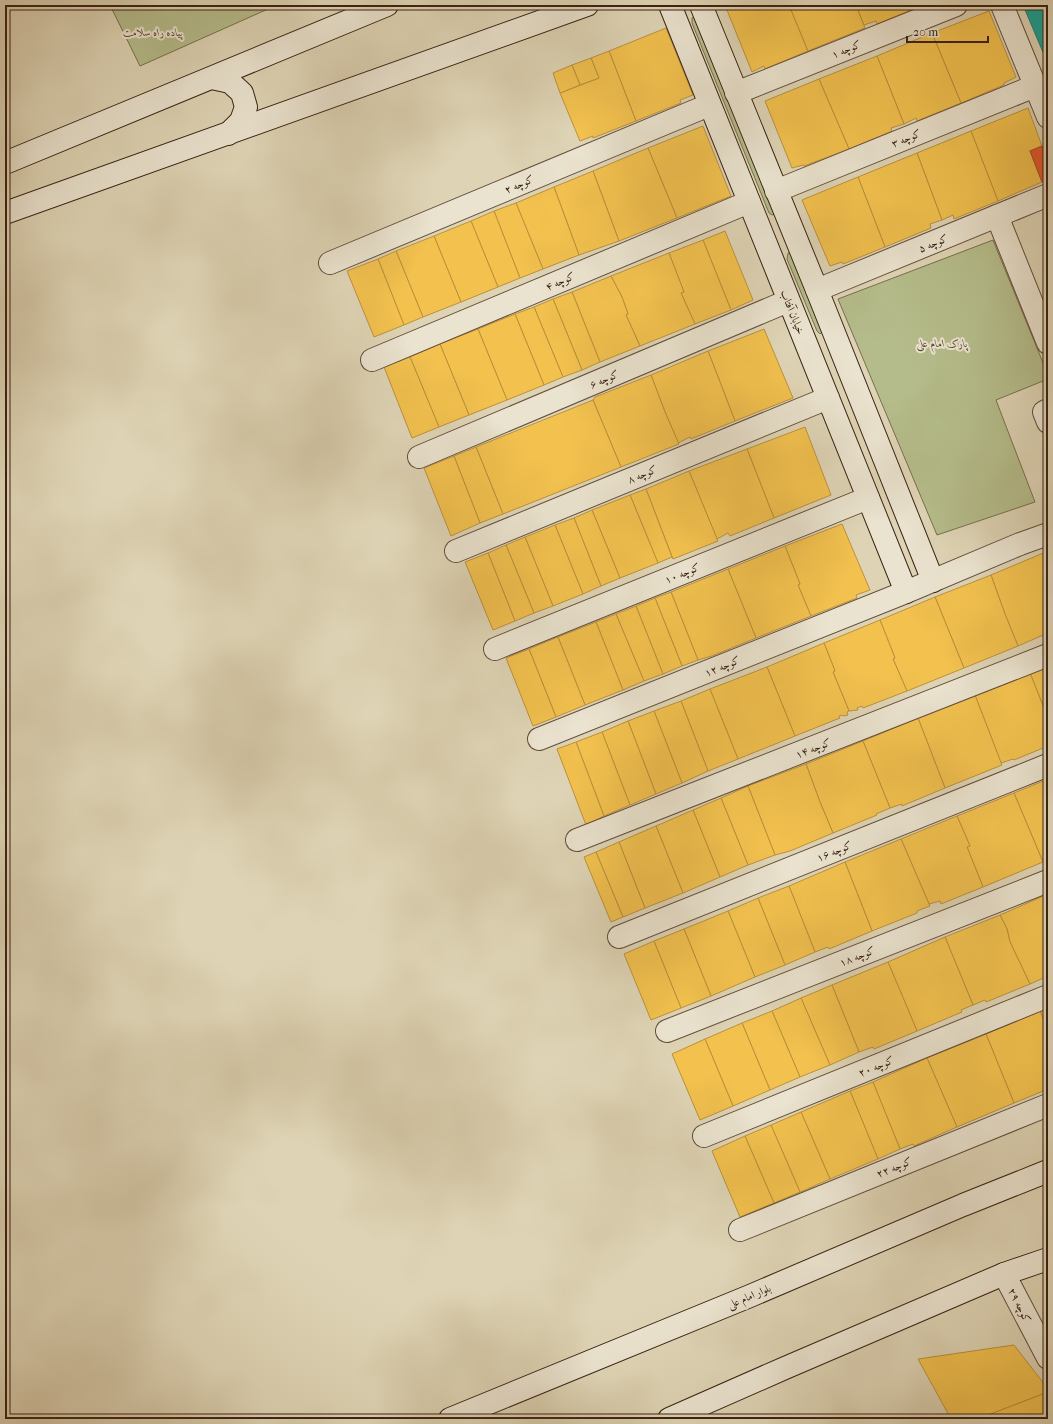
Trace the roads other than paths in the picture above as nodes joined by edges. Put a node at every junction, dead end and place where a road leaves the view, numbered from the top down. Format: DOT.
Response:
graph roads {
  1 [pos="387,5"];
  2 [pos="587,5"];
  3 [pos="670,5"];
  4 [pos="701,5"];
  5 [pos="956,5"];
  6 [pos="1002,5"];
  7 [pos="212,78"];
  8 [pos="1035,86"];
  9 [pos="736,93"];
  10 [pos="709,105"];
  11 [pos="1048,117"];
  12 [pos="228,134"];
  13 [pos="5,163"];
  14 [pos="776,191"];
  15 [pos="1048,195"];
  16 [pos="749,202"];
  17 [pos="5,213"];
  18 [pos="998,216"];
  19 [pos="791,226"];
  20 [pos="763,236"];
  21 [pos="330,263"];
  22 [pos="817,290"];
  23 [pos="788,301"];
  24 [pos="1048,343"];
  25 [pos="372,360"];
  26 [pos="828,398"];
  27 [pos="420,457"];
  28 [pos="868,498"];
  29 [pos="1048,534"];
  30 [pos="456,551"];
  31 [pos="933,581"];
  32 [pos="906,592"];
  33 [pos="495,649"];
  34 [pos="1048,655"];
  35 [pos="539,739"];
  36 [pos="1048,766"];
  37 [pos="577,840"];
  38 [pos="1048,881"];
  39 [pos="620,937"];
  40 [pos="1048,996"];
  41 [pos="667,1031"];
  42 [pos="1048,1105"];
  43 [pos="704,1136"];
  44 [pos="1048,1171"];
  45 [pos="740,1230"];
  46 [pos="1048,1259"];
  47 [pos="1004,1274"];
  48 [pos="1048,1358"];
  49 [pos="450,1419"];
  50 [pos="669,1419"];
  1 -- 7 [label="street"];
  2 -- 12 [label="street"];
  3 -- 10 [label="street, خیابان آفتاب"];
  4 -- 9 [label="street"];
  5 -- 9 [label="street, کوچه ۱"];
  6 -- 8 [label="street"];
  7 -- 12 [label="street"];
  7 -- 13 [label="street"];
  8 -- 11 [label="street"];
  8 -- 14 [label="street, کوچه ۳"];
  9 -- 14 [label="street"];
  10 -- 16 [label="street, خیابان آفتاب"];
  10 -- 21 [label="street, کوچه ۲"];
  12 -- 17 [label="street"];
  14 -- 19 [label="street"];
  15 -- 18 [label="street, کوچه ۵"];
  16 -- 20 [label="street, خیابان آفتاب"];
  16 -- 25 [label="street, کوچه ۴"];
  18 -- 22 [label="street, کوچه ۵"];
  18 -- 24 [label="street"];
  19 -- 20 [label="street"];
  19 -- 22 [label="street"];
  20 -- 23 [label="street, خیابان آفتاب"];
  22 -- 31 [label="street"];
  23 -- 26 [label="street, خیابان آفتاب"];
  23 -- 27 [label="street, کوچه ۶"];
  26 -- 28 [label="street, خیابان آفتاب"];
  26 -- 30 [label="street, کوچه ۸"];
  28 -- 32 [label="street, خیابان آفتاب"];
  28 -- 33 [label="street, کوچه ۱۰"];
  29 -- 31 [label="street"];
  31 -- 32 [label="street"];
  32 -- 35 [label="street, کوچه ۱۲"];
  34 -- 37 [label="street, کوچه ۱۴"];
  36 -- 39 [label="street, کوچه ۱۶"];
  38 -- 41 [label="street, کوچه ۱۸"];
  40 -- 43 [label="street, کوچه ۲۰"];
  42 -- 45 [label="street, کوچه ۲۲"];
  44 -- 49 [label="street, بلوار امام علی"];
  46 -- 47 [label="street"];
  47 -- 48 [label="street, کوچه ۲۹"];
  47 -- 50 [label="street"];
}
